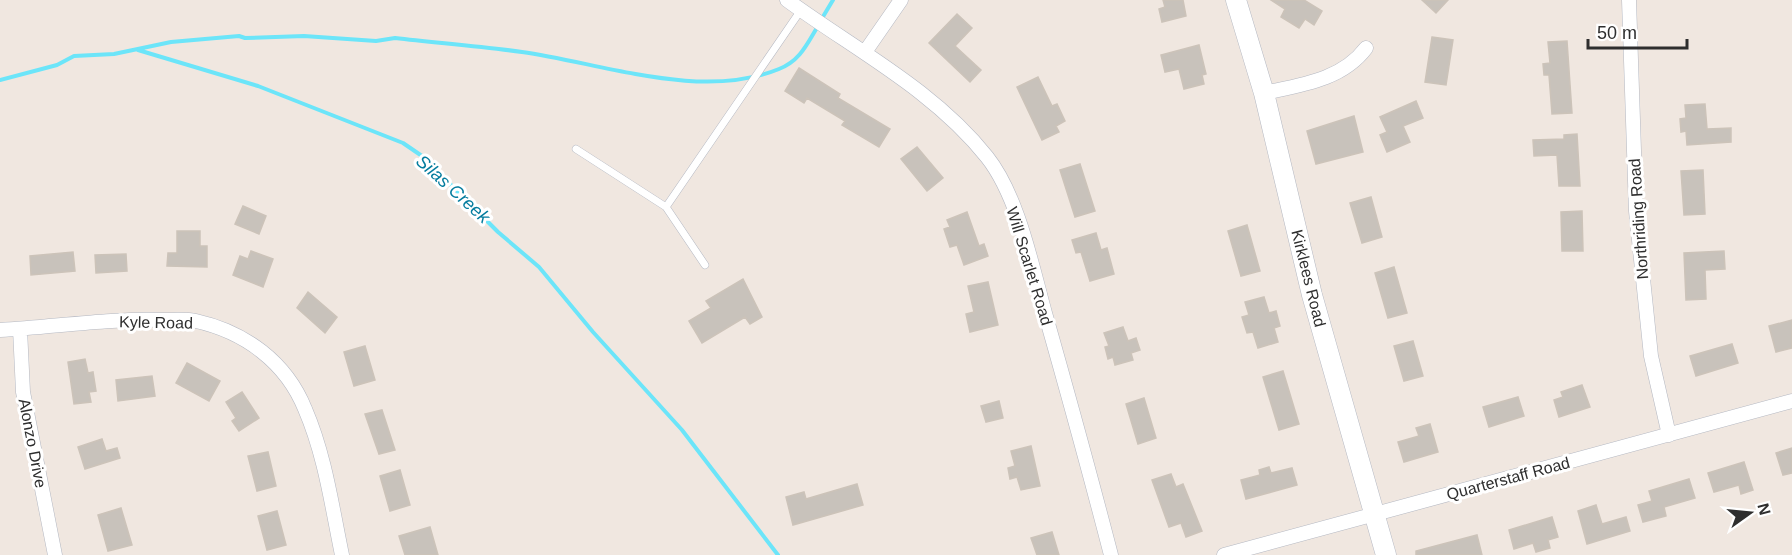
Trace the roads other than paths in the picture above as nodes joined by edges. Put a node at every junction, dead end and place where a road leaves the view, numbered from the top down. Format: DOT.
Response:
graph roads {
  1 [pos="787,0"];
  2 [pos="901,0"];
  3 [pos="1236,0"];
  4 [pos="1629,0"];
  5 [pos="801,10"];
  6 [pos="1366,48"];
  7 [pos="865,52"];
  8 [pos="1264,93"];
  9 [pos="576,149"];
  10 [pos="666,207"];
  11 [pos="705,265"];
  12 [pos="20,329"];
  13 [pos="0,330"];
  14 [pos="1792,401"];
  15 [pos="1669,435"];
  16 [pos="1375,513"];
  17 [pos="55,555"];
  18 [pos="342,555"];
  19 [pos="1111,555"];
  20 [pos="1224,555"];
  21 [pos="1386,555"];
  1 -- 5 [label="street, Will Scarlet Road"];
  2 -- 7 [label="street"];
  3 -- 8 [label="street, Kirklees Road"];
  4 -- 15 [label="street, Northriding Road"];
  5 -- 7 [label="street, Will Scarlet Road"];
  5 -- 10 [label="lane"];
  6 -- 8 [label="street"];
  7 -- 19 [label="street, Will Scarlet Road"];
  8 -- 16 [label="street, Kirklees Road"];
  9 -- 10 [label="lane"];
  10 -- 11 [label="lane"];
  12 -- 13 [label="street, Kyle Road"];
  12 -- 17 [label="street, Alonzo Drive"];
  12 -- 18 [label="street, Kyle Road"];
  14 -- 15 [label="street, Quarterstaff Road"];
  15 -- 16 [label="street, Quarterstaff Road"];
  16 -- 20 [label="street, Quarterstaff Road"];
  16 -- 21 [label="street, Kirklees Road"];
}
